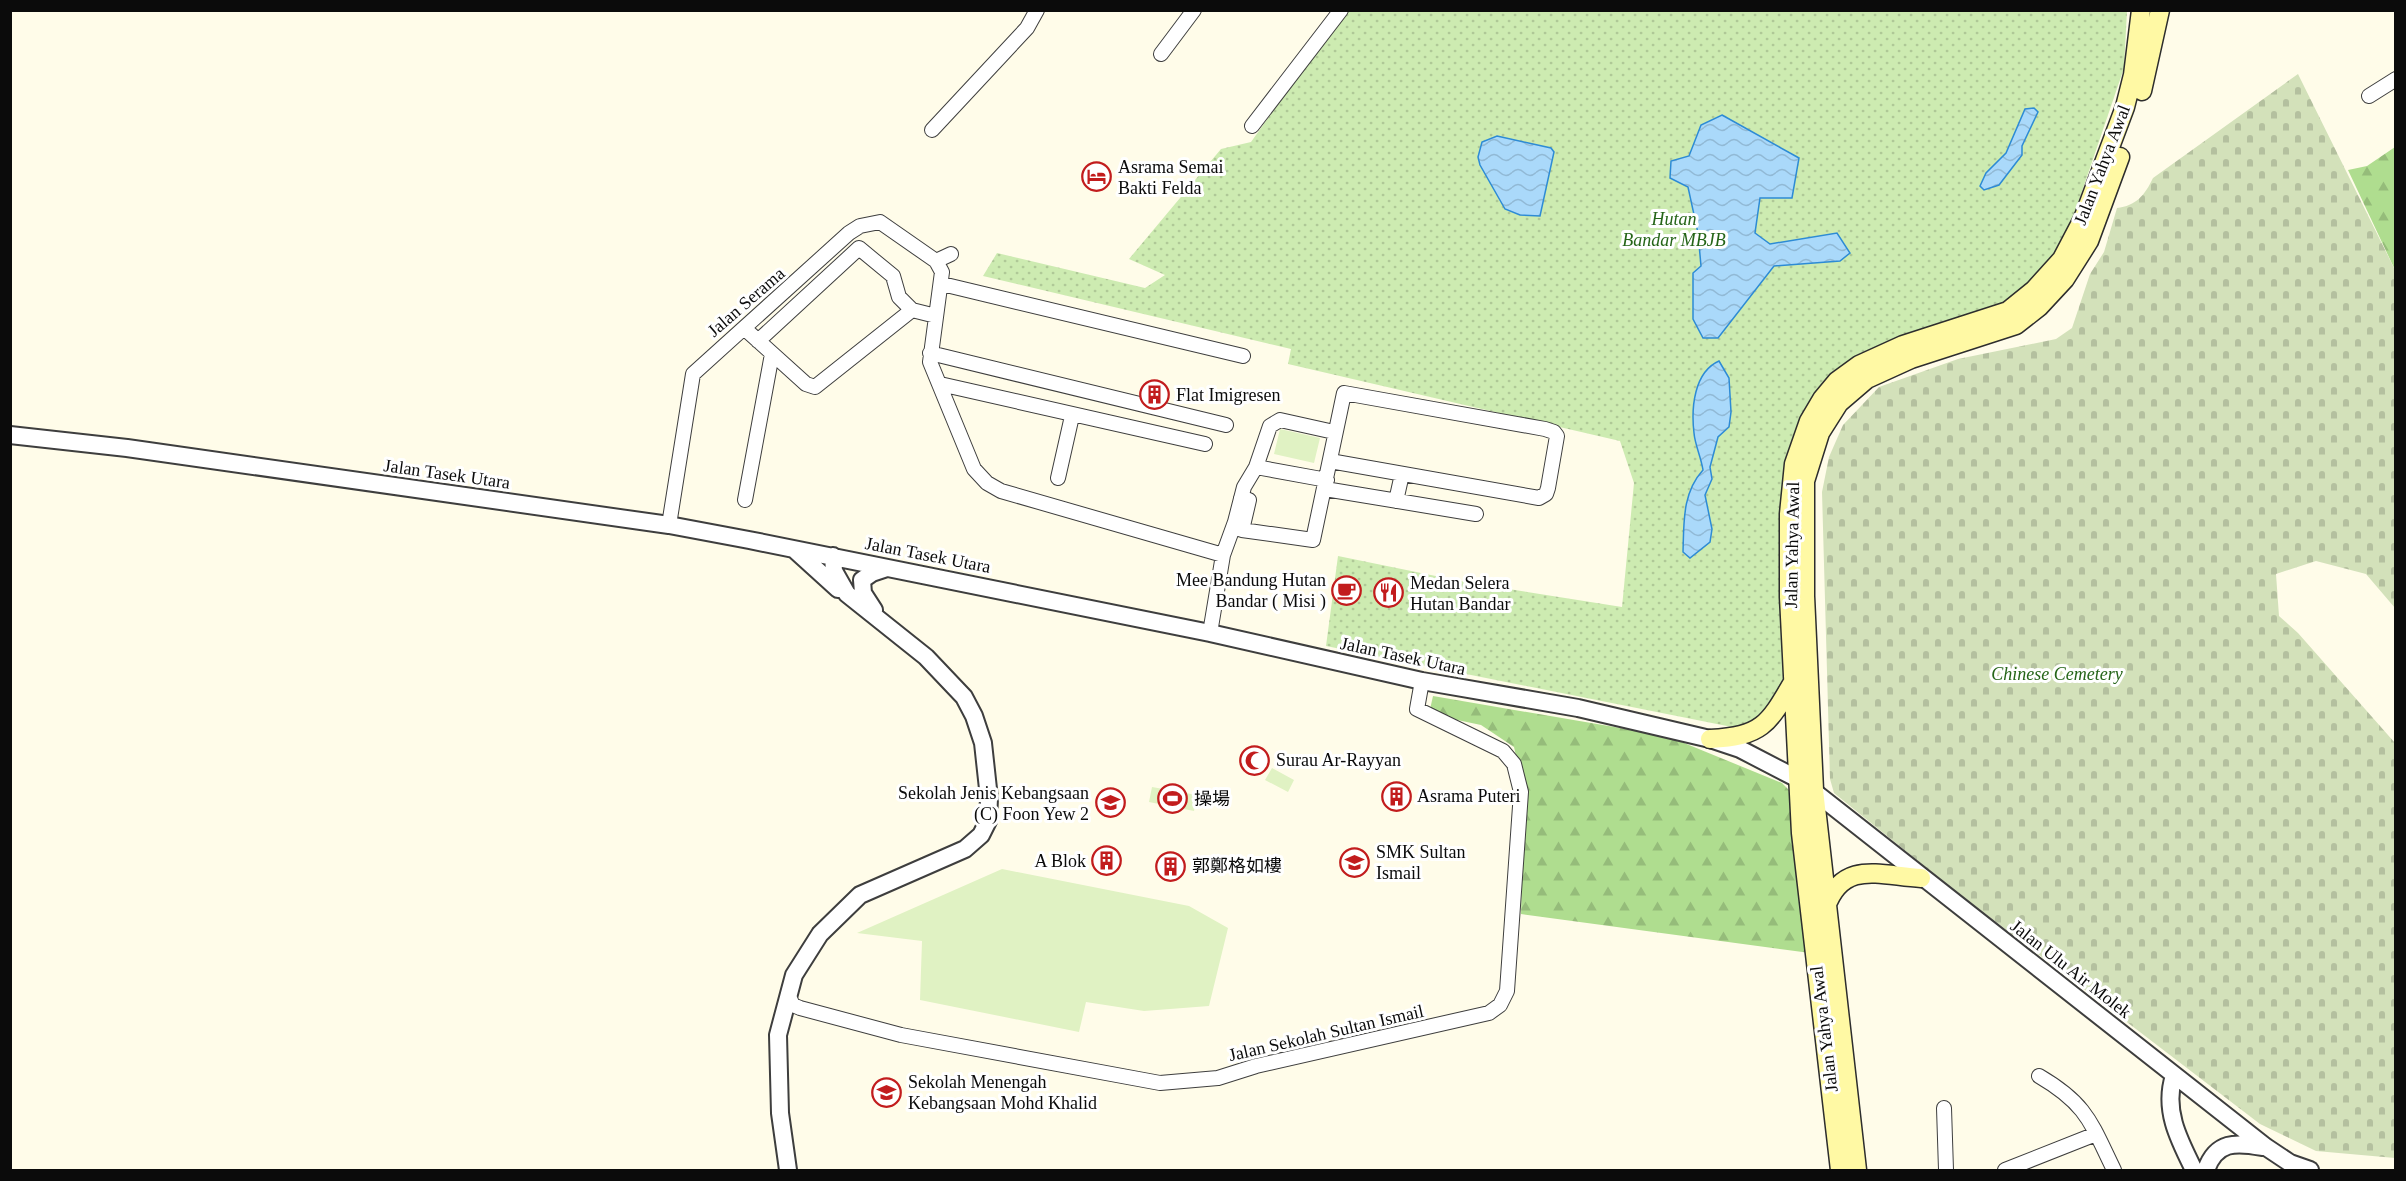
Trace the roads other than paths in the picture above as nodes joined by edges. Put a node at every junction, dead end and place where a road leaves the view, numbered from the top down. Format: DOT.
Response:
graph roads {
  1 [pos="1037,10"];
  2 [pos="1194,10"];
  3 [pos="1341,10"];
  4 [pos="2141,10"];
  5 [pos="2160,10"];
  6 [pos="1161,54"];
  7 [pos="2396,79"];
  8 [pos="2369,96"];
  9 [pos="1252,126"];
  10 [pos="932,130"];
  11 [pos="951,254"];
  12 [pos="936,261"];
  13 [pos="942,284"];
  14 [pos="912,310"];
  15 [pos="932,315"];
  16 [pos="751,334"];
  17 [pos="930,353"];
  18 [pos="771,354"];
  19 [pos="1243,356"];
  20 [pos="946,386"];
  21 [pos="1072,416"];
  22 [pos="10,424"];
  23 [pos="1226,425"];
  24 [pos="1334,432"];
  25 [pos="10,435"];
  26 [pos="34,436"];
  27 [pos="1205,444"];
  28 [pos="1330,461"];
  29 [pos="1256,467"];
  30 [pos="1402,474"];
  31 [pos="1058,478"];
  32 [pos="1326,485"];
  33 [pos="1241,498"];
  34 [pos="745,501"];
  35 [pos="1396,501"];
  36 [pos="1476,514"];
  37 [pos="669,525"];
  38 [pos="792,548"];
  39 [pos="1223,555"];
  40 [pos="833,556"];
  41 [pos="888,567"];
  42 [pos="861,604"];
  43 [pos="878,616"];
  44 [pos="1210,633"];
  45 [pos="1422,681"];
  46 [pos="1793,682"];
  47 [pos="1710,739"];
  48 [pos="1798,778"];
  49 [pos="1814,790"];
  50 [pos="1921,878"];
  51 [pos="1826,907"];
  52 [pos="788,995"];
  53 [pos="2039,1076"];
  54 [pos="2174,1076"];
  55 [pos="1944,1108"];
  56 [pos="2096,1134"];
  57 [pos="2266,1147"];
  58 [pos="788,1170"];
  59 [pos="1840,1170"];
  60 [pos="1857,1170"];
  61 [pos="1946,1170"];
  62 [pos="2005,1170"];
  63 [pos="2114,1170"];
  64 [pos="2194,1170"];
  65 [pos="2206,1170"];
  66 [pos="2310,1170"];
  1 -- 10 [label="street"];
  2 -- 6 [label="street"];
  3 -- 9 [label="street"];
  4 -- 46 [label="main road, Jalan Yahya Awal"];
  5 -- 49 [label="main road, Jalan Yahya Awal"];
  7 -- 8 [label="street"];
  11 -- 12 [label="street"];
  12 -- 13 [label="street"];
  12 -- 16 [label="street, Jalan Serama"];
  13 -- 15 [label="street"];
  13 -- 19 [label="street"];
  14 -- 15 [label="street"];
  14 -- 16 [label="street"];
  14 -- 18 [label="street"];
  15 -- 17 [label="street"];
  16 -- 18 [label="street"];
  16 -- 37 [label="street, Jalan Serama"];
  17 -- 20 [label="street"];
  17 -- 23 [label="street"];
  18 -- 34 [label="street"];
  20 -- 21 [label="street"];
  20 -- 39 [label="street"];
  21 -- 27 [label="street"];
  21 -- 31 [label="street"];
  22 -- 26 [label="street, Jalan Tasek Utara"];
  24 -- 28 [label="street"];
  24 -- 29 [label="street"];
  24 -- 30 [label="street"];
  25 -- 26 [label="street, Jalan Tasek Utara"];
  26 -- 37 [label="street, Jalan Tasek Utara"];
  28 -- 30 [label="street"];
  28 -- 32 [label="street"];
  29 -- 32 [label="street"];
  29 -- 33 [label="street"];
  30 -- 35 [label="street"];
  32 -- 33 [label="street"];
  32 -- 35 [label="street"];
  33 -- 39 [label="street"];
  35 -- 36 [label="street"];
  37 -- 38 [label="street, Jalan Tasek Utara"];
  38 -- 40 [label="street, Jalan Tasek Utara"];
  38 -- 42 [label="street"];
  39 -- 44 [label="street"];
  40 -- 41 [label="street, Jalan Tasek Utara"];
  40 -- 42 [label="street"];
  41 -- 43 [label="street"];
  41 -- 44 [label="street, Jalan Tasek Utara"];
  42 -- 43 [label="street"];
  43 -- 52 [label="street"];
  44 -- 45 [label="street, Jalan Tasek Utara"];
  45 -- 47 [label="street, Jalan Tasek Utara"];
  45 -- 52 [label="street, Jalan Sekolah Sultan Ismail"];
  46 -- 47 [label="main road"];
  46 -- 48 [label="main road, Jalan Yahya Awal"];
  47 -- 48 [label="street, Jalan Tasek Utara"];
  48 -- 49 [label="street, Jalan Tasek Utara"];
  48 -- 59 [label="main road, Jalan Yahya Awal"];
  49 -- 50 [label="street, Jalan Ulu Air Molek"];
  49 -- 51 [label="main road, Jalan Yahya Awal"];
  50 -- 51 [label="main road"];
  50 -- 54 [label="street, Jalan Ulu Air Molek"];
  51 -- 60 [label="main road, Jalan Yahya Awal"];
  52 -- 58 [label="street"];
  53 -- 56 [label="street"];
  54 -- 57 [label="street, Jalan Ulu Air Molek"];
  54 -- 64 [label="street"];
  55 -- 61 [label="street"];
  56 -- 62 [label="street"];
  56 -- 63 [label="street"];
  57 -- 65 [label="street"];
  57 -- 66 [label="street, Jalan Ulu Air Molek"];
}
